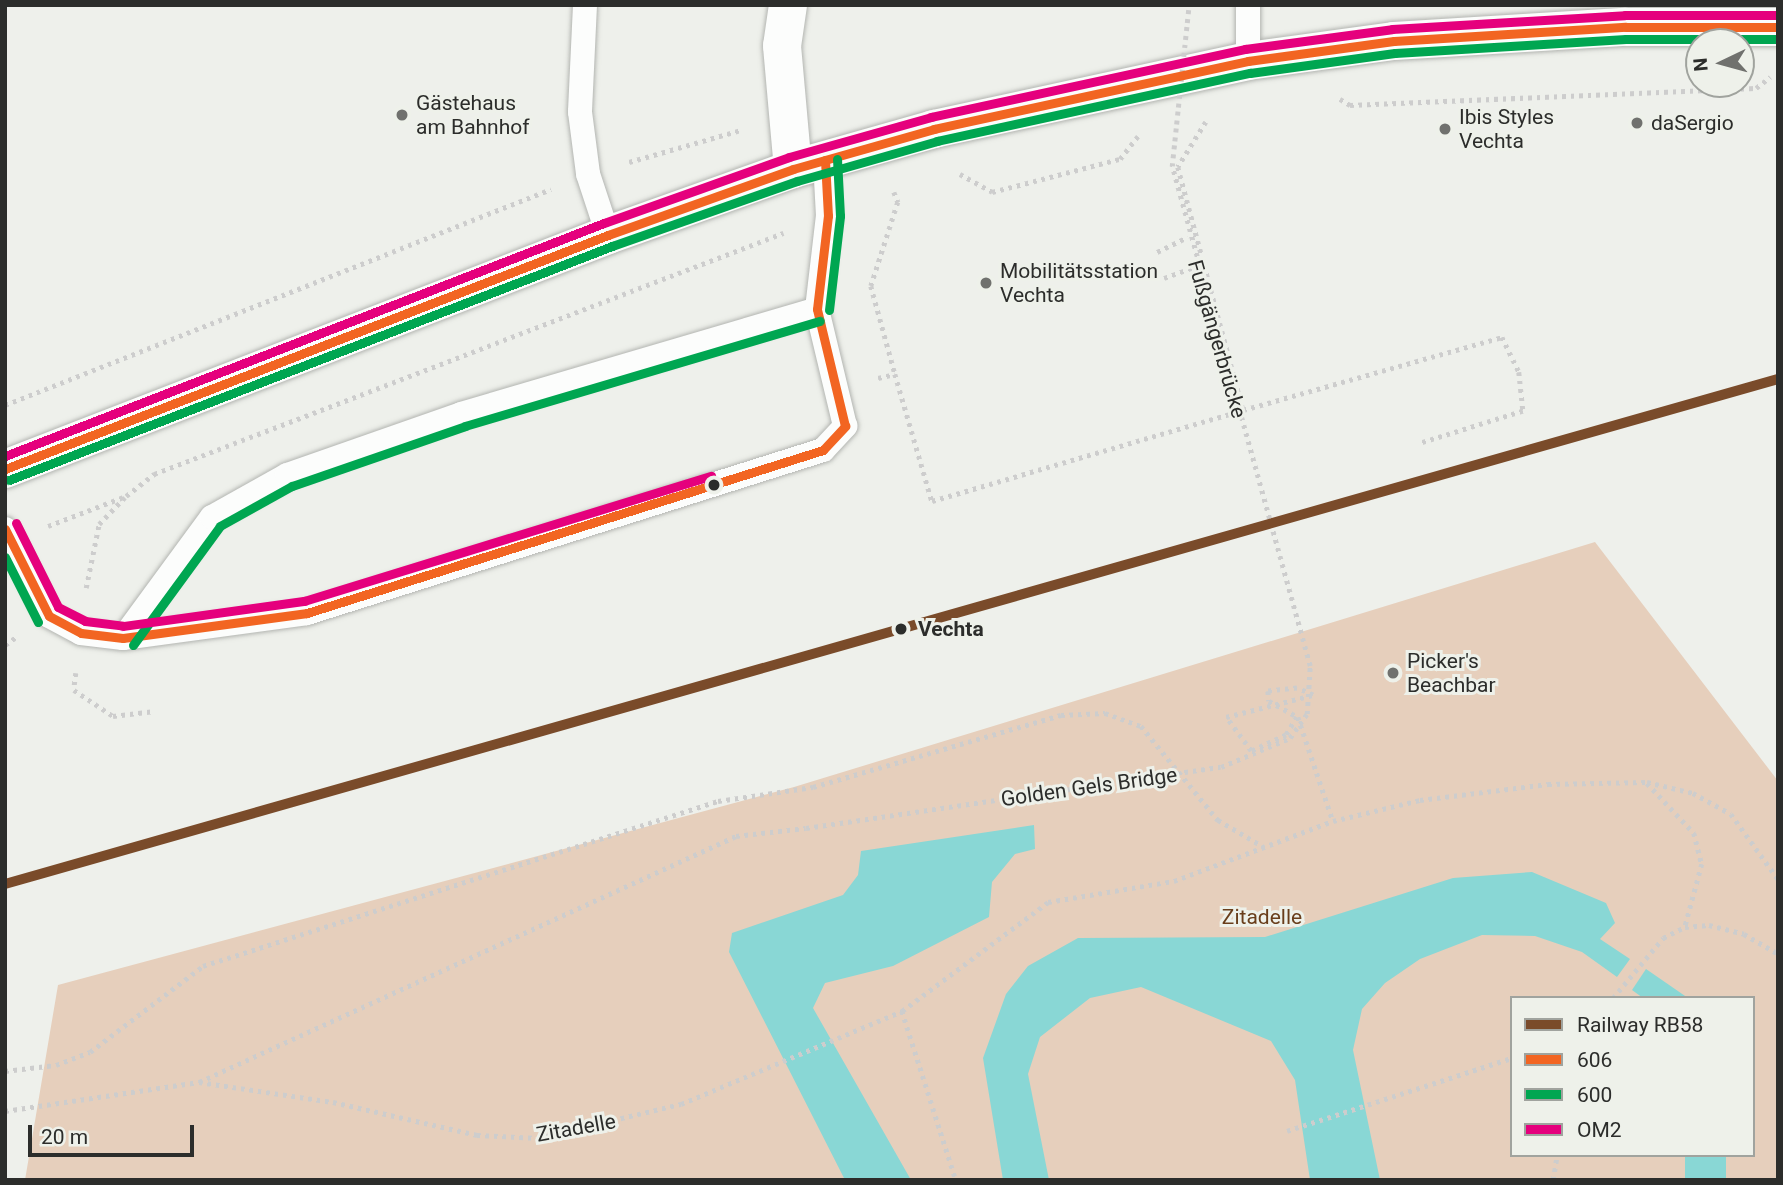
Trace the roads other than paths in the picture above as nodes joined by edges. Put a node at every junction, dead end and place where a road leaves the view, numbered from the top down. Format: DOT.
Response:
graph roads {
  1 [pos="585,5"];
  2 [pos="788,5"];
  3 [pos="1248,5"];
  4 [pos="1778,27"];
  5 [pos="1248,61"];
  6 [pos="809,165"];
  7 [pos="608,235"];
  8 [pos="817,309"];
  9 [pos="5,469"];
  10 [pos="7,535"];
  11 [pos="123,638"];
  1 -- 7 [label="lane"];
  2 -- 6 [label="main road"];
  3 -- 5 [label="lane"];
  4 -- 5 [label="main road"];
  5 -- 6 [label="main road"];
  6 -- 7 [label="main road"];
  6 -- 8 [label="lane"];
  7 -- 9 [label="main road"];
  8 -- 11 [label="lane"];
  8 -- 11 [label="lane"];
  10 -- 11 [label="lane"];
}
